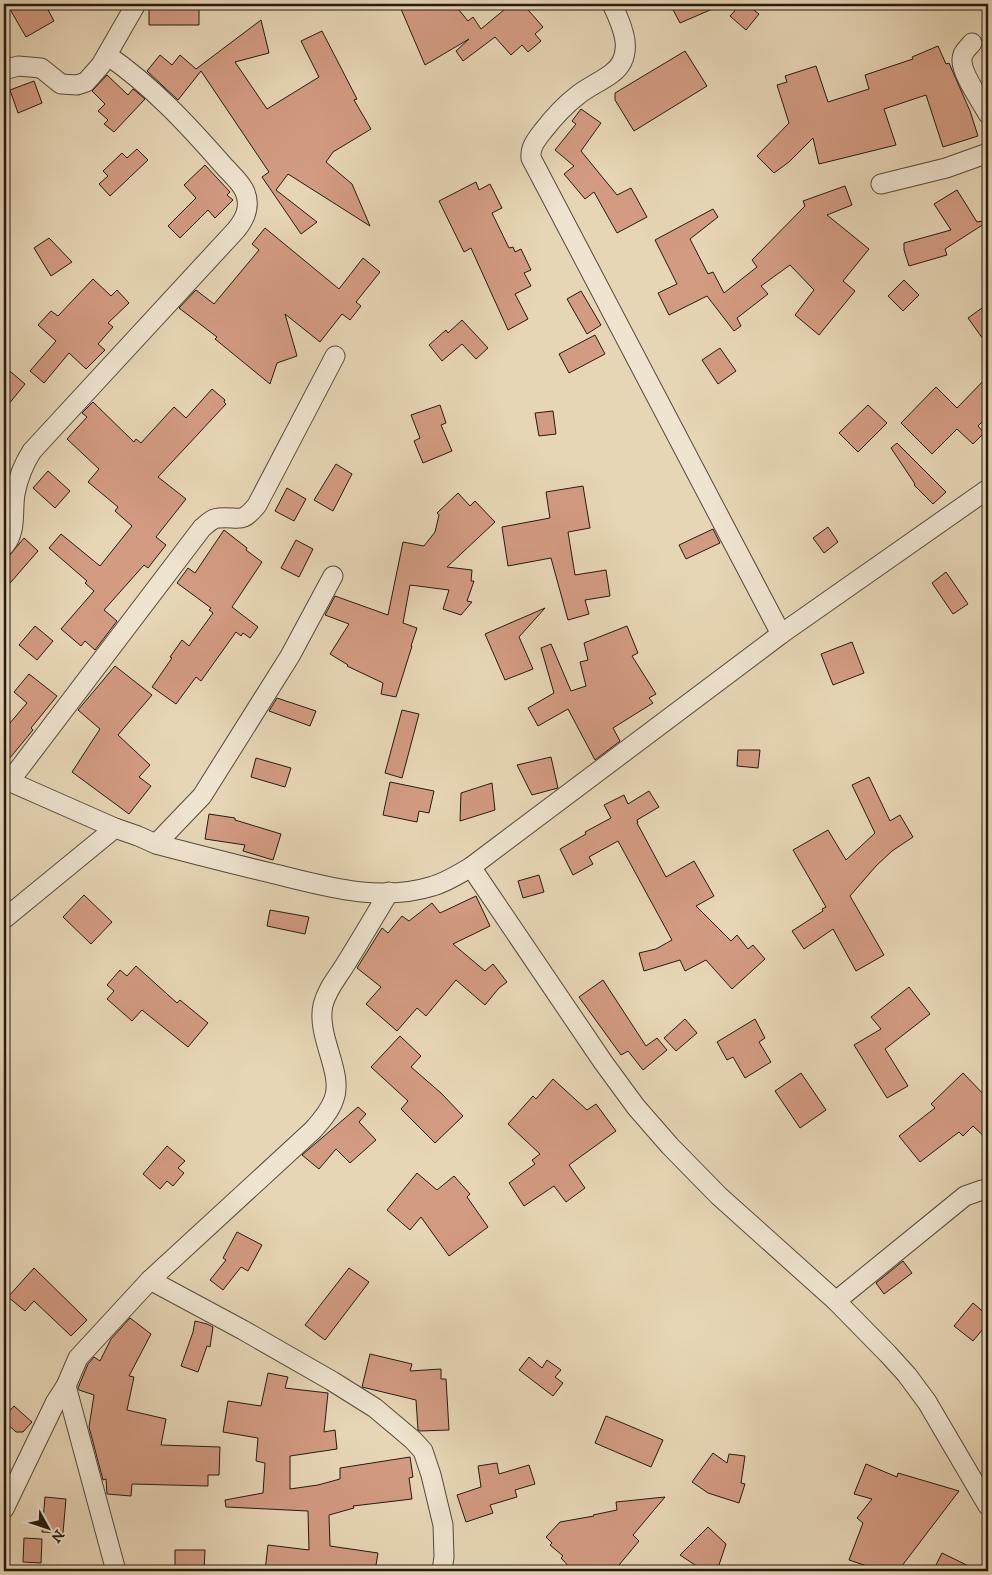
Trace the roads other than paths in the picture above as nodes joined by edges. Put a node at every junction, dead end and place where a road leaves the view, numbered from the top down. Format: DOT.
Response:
graph roads {
  1 [pos="136,4"];
  2 [pos="612,4"];
  3 [pos="972,43"];
  4 [pos="107,55"];
  5 [pos="4,70"];
  6 [pos="988,114"];
  7 [pos="988,153"];
  8 [pos="881,184"];
  9 [pos="336,356"];
  10 [pos="988,489"];
  11 [pos="4,546"];
  12 [pos="333,576"];
  13 [pos="781,634"];
  14 [pos="6,780"];
  15 [pos="115,828"];
  16 [pos="156,844"];
  17 [pos="471,867"];
  18 [pos="389,892"];
  19 [pos="4,919"];
  20 [pos="988,1191"];
  21 [pos="150,1280"];
  22 [pos="836,1301"];
  23 [pos="66,1386"];
  24 [pos="988,1506"];
  25 [pos="4,1509"];
  26 [pos="116,1571"];
  27 [pos="442,1571"];
  1 -- 4 [label="street"];
  2 -- 13 [label="street"];
  3 -- 6 [label="street"];
  4 -- 5 [label="street"];
  4 -- 11 [label="street"];
  7 -- 8 [label="street"];
  9 -- 14 [label="street"];
  10 -- 13 [label="street"];
  12 -- 16 [label="street"];
  13 -- 17 [label="street"];
  14 -- 15 [label="street"];
  15 -- 16 [label="street"];
  15 -- 19 [label="street"];
  16 -- 18 [label="street"];
  17 -- 18 [label="street"];
  17 -- 22 [label="street"];
  18 -- 21 [label="street"];
  20 -- 22 [label="street"];
  21 -- 23 [label="street"];
  21 -- 27 [label="street"];
  22 -- 24 [label="street"];
  23 -- 25 [label="street"];
  23 -- 26 [label="street"];
}
